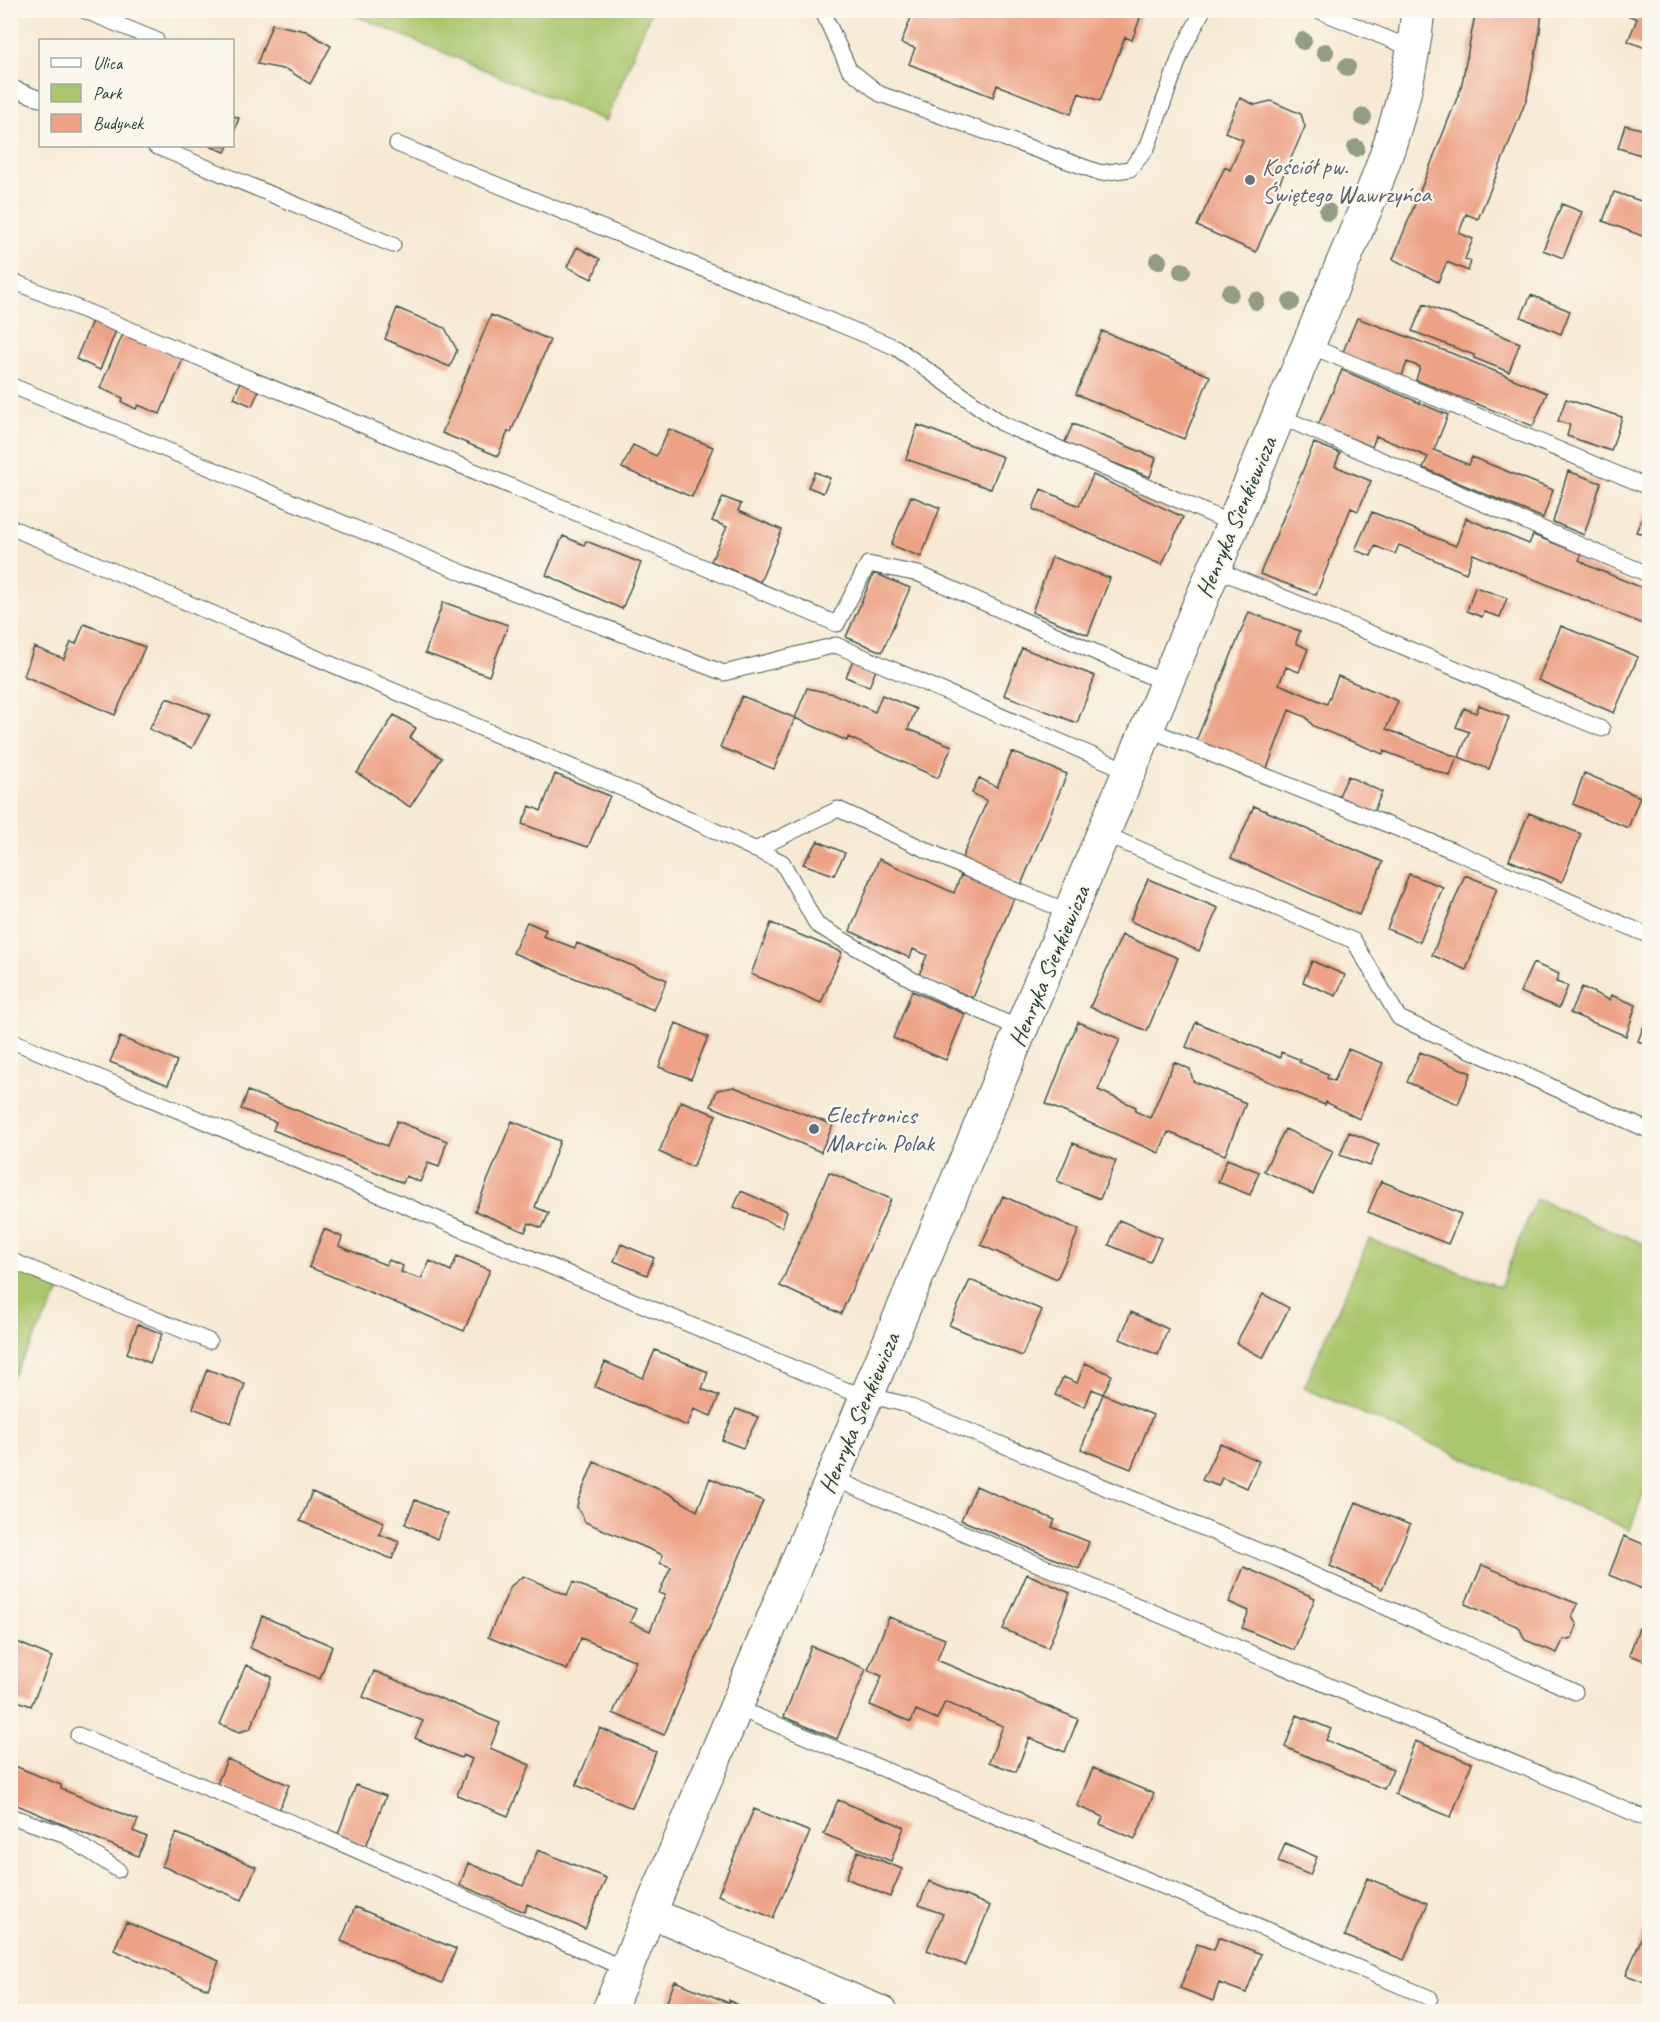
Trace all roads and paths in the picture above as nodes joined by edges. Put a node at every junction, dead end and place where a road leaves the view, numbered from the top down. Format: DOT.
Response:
graph roads {
  1 [pos="83,10"];
  2 [pos="822,10"];
  3 [pos="1203,10"];
  4 [pos="1317,10"];
  5 [pos="1418,10"];
  6 [pos="154,39"];
  7 [pos="1413,49"];
  8 [pos="10,87"];
  9 [pos="39,99"];
  10 [pos="397,144"];
  11 [pos="158,147"];
  12 [pos="393,244"];
  13 [pos="10,279"];
  14 [pos="1308,345"];
  15 [pos="10,385"];
  16 [pos="1279,416"];
  17 [pos="1646,486"];
  18 [pos="1233,524"];
  19 [pos="10,527"];
  20 [pos="1215,569"];
  21 [pos="1650,575"];
  22 [pos="1167,684"];
  23 [pos="1148,729"];
  24 [pos="1602,729"];
  25 [pos="1131,772"];
  26 [pos="1104,834"];
  27 [pos="755,850"];
  28 [pos="1071,913"];
  29 [pos="1650,936"];
  30 [pos="1022,1030"];
  31 [pos="10,1040"];
  32 [pos="1650,1131"];
  33 [pos="10,1260"];
  34 [pos="209,1341"];
  35 [pos="867,1394"];
  36 [pos="832,1478"];
  37 [pos="1575,1692"];
  38 [pos="735,1707"];
  39 [pos="78,1735"];
  40 [pos="10,1816"];
  41 [pos="1650,1820"];
  42 [pos="118,1869"];
  43 [pos="649,1912"];
  44 [pos="625,1969"];
  45 [pos="1430,1998"];
  46 [pos="608,2012"];
  47 [pos="883,2012"];
  1 -- 6 [label="lane"];
  2 -- 3 [label="lane"];
  4 -- 7 [label="lane"];
  5 -- 7 [label="street, Henryka Sienkiewicza"];
  7 -- 14 [label="street, Henryka Sienkiewicza"];
  8 -- 9 [label="lane"];
  10 -- 18 [label="lane"];
  11 -- 12 [label="lane"];
  13 -- 22 [label="lane"];
  14 -- 16 [label="street, Henryka Sienkiewicza"];
  14 -- 17 [label="lane"];
  15 -- 25 [label="lane"];
  16 -- 18 [label="street, Henryka Sienkiewicza"];
  16 -- 21 [label="lane"];
  18 -- 20 [label="street, Henryka Sienkiewicza"];
  19 -- 27 [label="lane"];
  20 -- 22 [label="street, Henryka Sienkiewicza"];
  20 -- 24 [label="lane"];
  22 -- 23 [label="street, Henryka Sienkiewicza"];
  23 -- 25 [label="street, Henryka Sienkiewicza"];
  23 -- 29 [label="lane"];
  25 -- 26 [label="street, Henryka Sienkiewicza"];
  26 -- 28 [label="street, Henryka Sienkiewicza"];
  26 -- 32 [label="lane"];
  27 -- 28 [label="lane"];
  27 -- 30 [label="lane"];
  28 -- 30 [label="street, Henryka Sienkiewicza"];
  30 -- 35 [label="street, Henryka Sienkiewicza"];
  31 -- 35 [label="lane"];
  33 -- 34 [label="lane"];
  35 -- 36 [label="street, Henryka Sienkiewicza"];
  35 -- 37 [label="lane"];
  36 -- 38 [label="street, Henryka Sienkiewicza"];
  36 -- 41 [label="lane"];
  38 -- 43 [label="street, Henryka Sienkiewicza"];
  38 -- 45 [label="lane"];
  39 -- 44 [label="lane"];
  40 -- 42 [label="lane"];
  43 -- 44 [label="street, Henryka Sienkiewicza"];
  43 -- 47 [label="street"];
  44 -- 46 [label="street, Henryka Sienkiewicza"];
}
